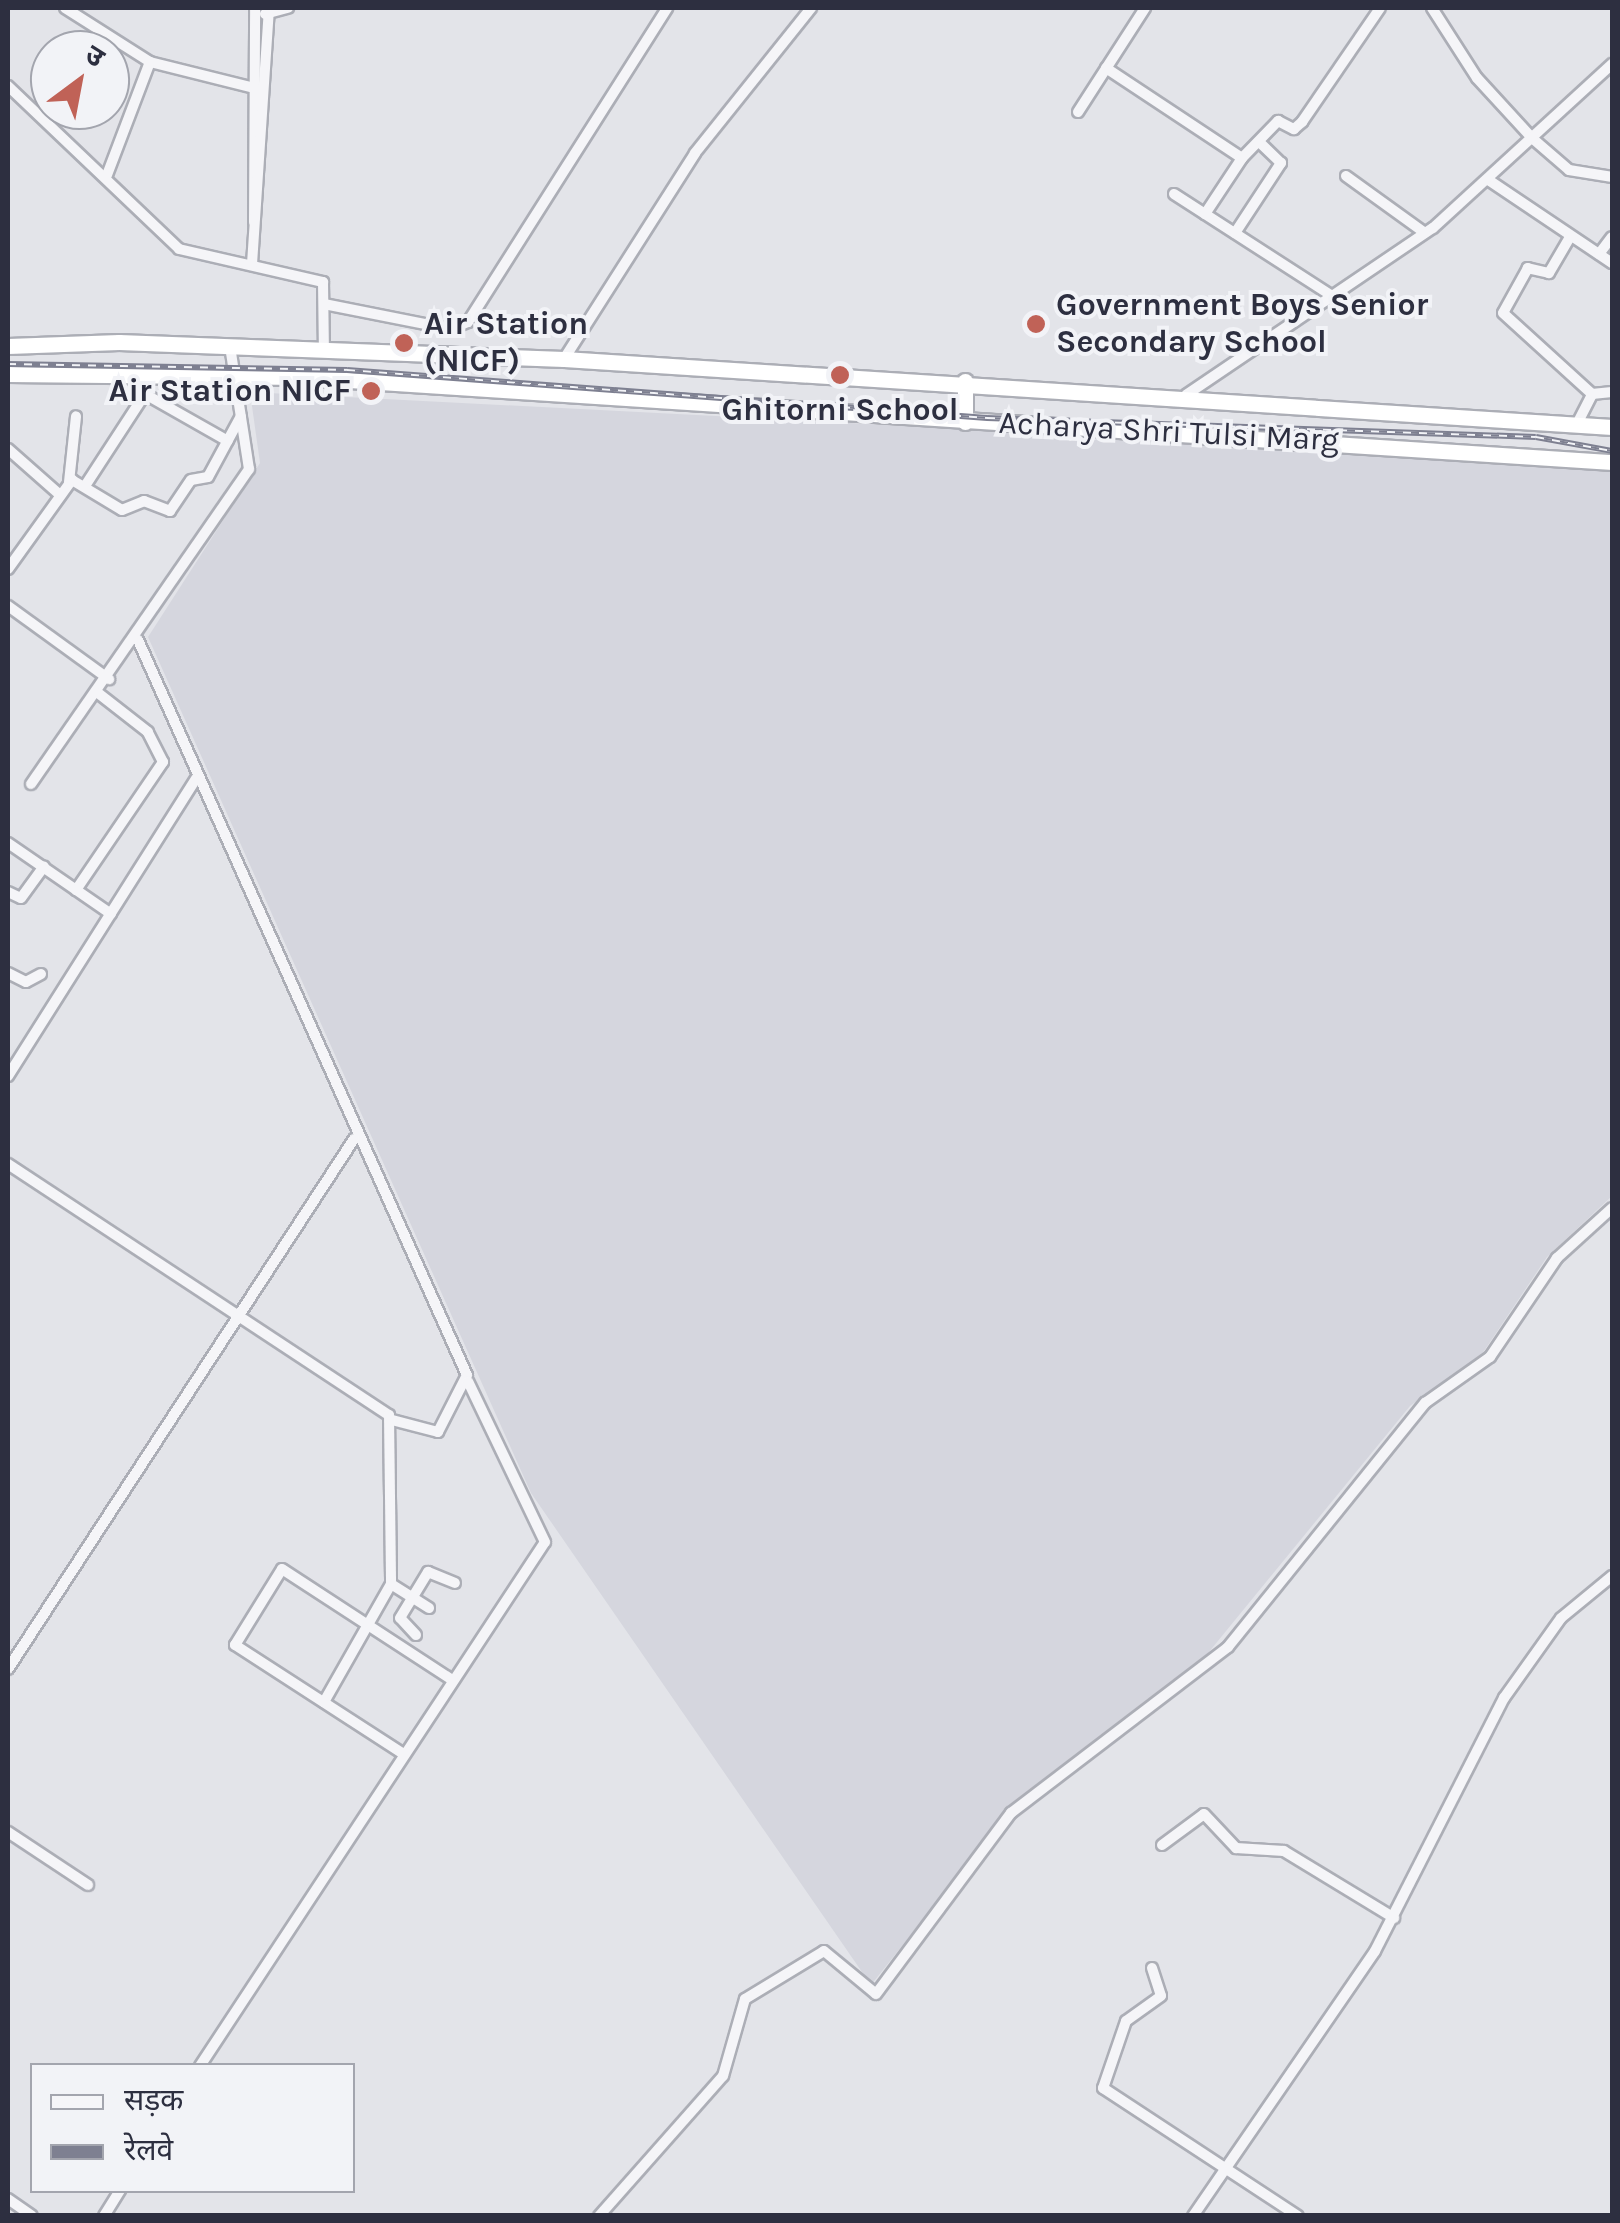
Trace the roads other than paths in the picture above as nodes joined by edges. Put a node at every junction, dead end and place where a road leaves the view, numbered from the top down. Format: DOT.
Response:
graph roads {
  1 [pos="65,8"];
  2 [pos="288,8"];
  3 [pos="667,8"];
  4 [pos="811,8"];
  5 [pos="1145,8"];
  6 [pos="1380,8"];
  7 [pos="1432,8"];
  8 [pos="270,10"];
  9 [pos="255,11"];
  10 [pos="150,62"];
  11 [pos="1106,68"];
  12 [pos="1610,70"];
  13 [pos="8,86"];
  14 [pos="254,88"];
  15 [pos="1078,112"];
  16 [pos="1532,138"];
  17 [pos="1260,143"];
  18 [pos="1242,158"];
  19 [pos="107,175"];
  20 [pos="1346,176"];
  21 [pos="1612,177"];
  22 [pos="1490,181"];
  23 [pos="1174,194"];
  24 [pos="1205,214"];
  25 [pos="254,222"];
  26 [pos="1236,233"];
  27 [pos="1425,233"];
  28 [pos="1612,237"];
  29 [pos="1570,238"];
  30 [pos="1599,254"];
  31 [pos="1612,263"];
  32 [pos="252,264"];
  33 [pos="1336,298"];
  34 [pos="324,304"];
  35 [pos="8,346"];
  36 [pos="230,346"];
  37 [pos="324,351"];
  38 [pos="564,360"];
  39 [pos="232,373"];
  40 [pos="8,374"];
  41 [pos="965,381"];
  42 [pos="1612,392"];
  43 [pos="1592,394"];
  44 [pos="1186,396"];
  45 [pos="76,416"];
  46 [pos="241,416"];
  47 [pos="1578,420"];
  48 [pos="966,422"];
  49 [pos="1612,426"];
  50 [pos="228,441"];
  51 [pos="8,449"];
  52 [pos="1612,462"];
  53 [pos="69,482"];
  54 [pos="85,486"];
  55 [pos="59,494"];
  56 [pos="8,569"];
  57 [pos="8,606"];
  58 [pos="138,640"];
  59 [pos="110,679"];
  60 [pos="98,693"];
  61 [pos="196,778"];
  62 [pos="31,784"];
  63 [pos="8,843"];
  64 [pos="44,866"];
  65 [pos="76,890"];
  66 [pos="8,892"];
  67 [pos="111,914"];
  68 [pos="8,973"];
  69 [pos="41,974"];
  70 [pos="8,1076"];
  71 [pos="354,1139"];
  72 [pos="8,1164"];
  73 [pos="1612,1208"];
  74 [pos="236,1314"];
  75 [pos="468,1380"];
  76 [pos="392,1420"];
  77 [pos="1612,1576"];
  78 [pos="391,1584"];
  79 [pos="455,1584"];
  80 [pos="412,1597"];
  81 [pos="429,1608"];
  82 [pos="372,1626"];
  83 [pos="416,1635"];
  84 [pos="8,1669"];
  85 [pos="452,1680"];
  86 [pos="324,1702"];
  87 [pos="402,1753"];
  88 [pos="8,1832"];
  89 [pos="1162,1844"];
  90 [pos="88,1884"];
  91 [pos="1394,1918"];
  92 [pos="1152,1968"];
  93 [pos="202,2063"];
  94 [pos="1226,2168"];
  95 [pos="118,2193"];
  96 [pos="8,2199"];
  97 [pos="32,2216"];
  98 [pos="104,2216"];
  99 [pos="599,2216"];
  100 [pos="1193,2216"];
  101 [pos="1298,2216"];
  1 -- 10 [label="street"];
  2 -- 8 [label="street"];
  3 -- 34 [label="street"];
  4 -- 38 [label="street"];
  5 -- 11 [label="street"];
  6 -- 17 [label="street"];
  7 -- 16 [label="street"];
  8 -- 9 [label="street"];
  8 -- 25 [label="street"];
  9 -- 14 [label="street"];
  10 -- 14 [label="street"];
  10 -- 19 [label="street"];
  11 -- 15 [label="street"];
  11 -- 18 [label="street"];
  12 -- 16 [label="street"];
  13 -- 19 [label="street"];
  14 -- 25 [label="street"];
  16 -- 21 [label="street"];
  16 -- 22 [label="street"];
  17 -- 18 [label="street"];
  17 -- 26 [label="street"];
  18 -- 24 [label="street"];
  19 -- 32 [label="street"];
  20 -- 27 [label="street"];
  22 -- 27 [label="street"];
  22 -- 29 [label="street"];
  23 -- 24 [label="street"];
  24 -- 26 [label="street"];
  25 -- 32 [label="street"];
  26 -- 33 [label="street"];
  27 -- 33 [label="street"];
  28 -- 30 [label="street"];
  29 -- 30 [label="street"];
  29 -- 43 [label="street"];
  30 -- 31 [label="street"];
  32 -- 34 [label="street"];
  33 -- 44 [label="street"];
  34 -- 37 [label="street"];
  35 -- 36 [label="highway, Acharya Shri Tulsi Marg"];
  36 -- 37 [label="highway, Acharya Shri Tulsi Marg"];
  36 -- 39 [label="street"];
  37 -- 38 [label="highway, Acharya Shri Tulsi Marg"];
  38 -- 41 [label="highway, Acharya Shri Tulsi Marg"];
  39 -- 40 [label="highway, Acharya Shri Tulsi Marg"];
  39 -- 46 [label="street"];
  39 -- 48 [label="highway, Acharya Shri Tulsi Marg"];
  41 -- 44 [label="highway, Acharya Shri Tulsi Marg"];
  41 -- 48 [label="highway"];
  42 -- 43 [label="street"];
  43 -- 47 [label="street"];
  44 -- 47 [label="highway, Acharya Shri Tulsi Marg"];
  45 -- 53 [label="street"];
  46 -- 50 [label="street"];
  46 -- 58 [label="street"];
  47 -- 49 [label="highway, Acharya Shri Tulsi Marg"];
  48 -- 52 [label="highway, Acharya Shri Tulsi Marg"];
  50 -- 54 [label="street"];
  50 -- 54 [label="street"];
  51 -- 55 [label="street"];
  53 -- 54 [label="street"];
  53 -- 55 [label="street"];
  55 -- 56 [label="street"];
  57 -- 59 [label="street"];
  58 -- 59 [label="street"];
  58 -- 61 [label="street"];
  59 -- 60 [label="street"];
  60 -- 62 [label="street"];
  60 -- 65 [label="street"];
  61 -- 67 [label="street"];
  61 -- 71 [label="street"];
  63 -- 64 [label="street"];
  64 -- 65 [label="street"];
  64 -- 66 [label="street"];
  65 -- 67 [label="street"];
  67 -- 70 [label="street"];
  68 -- 69 [label="street"];
  71 -- 74 [label="street"];
  71 -- 75 [label="street"];
  72 -- 74 [label="street"];
  73 -- 99 [label="street"];
  74 -- 76 [label="street"];
  74 -- 84 [label="street"];
  75 -- 76 [label="street"];
  75 -- 85 [label="street"];
  76 -- 78 [label="street"];
  77 -- 91 [label="street"];
  78 -- 80 [label="street"];
  78 -- 82 [label="street"];
  79 -- 80 [label="street"];
  80 -- 81 [label="street"];
  80 -- 83 [label="street"];
  82 -- 85 [label="street"];
  82 -- 86 [label="street"];
  82 -- 86 [label="street"];
  85 -- 87 [label="street"];
  86 -- 87 [label="street"];
  87 -- 93 [label="street"];
  88 -- 90 [label="street"];
  89 -- 91 [label="street"];
  91 -- 94 [label="street"];
  92 -- 94 [label="street"];
  94 -- 100 [label="street"];
  94 -- 101 [label="street"];
  95 -- 98 [label="street"];
  96 -- 97 [label="street"];
}
